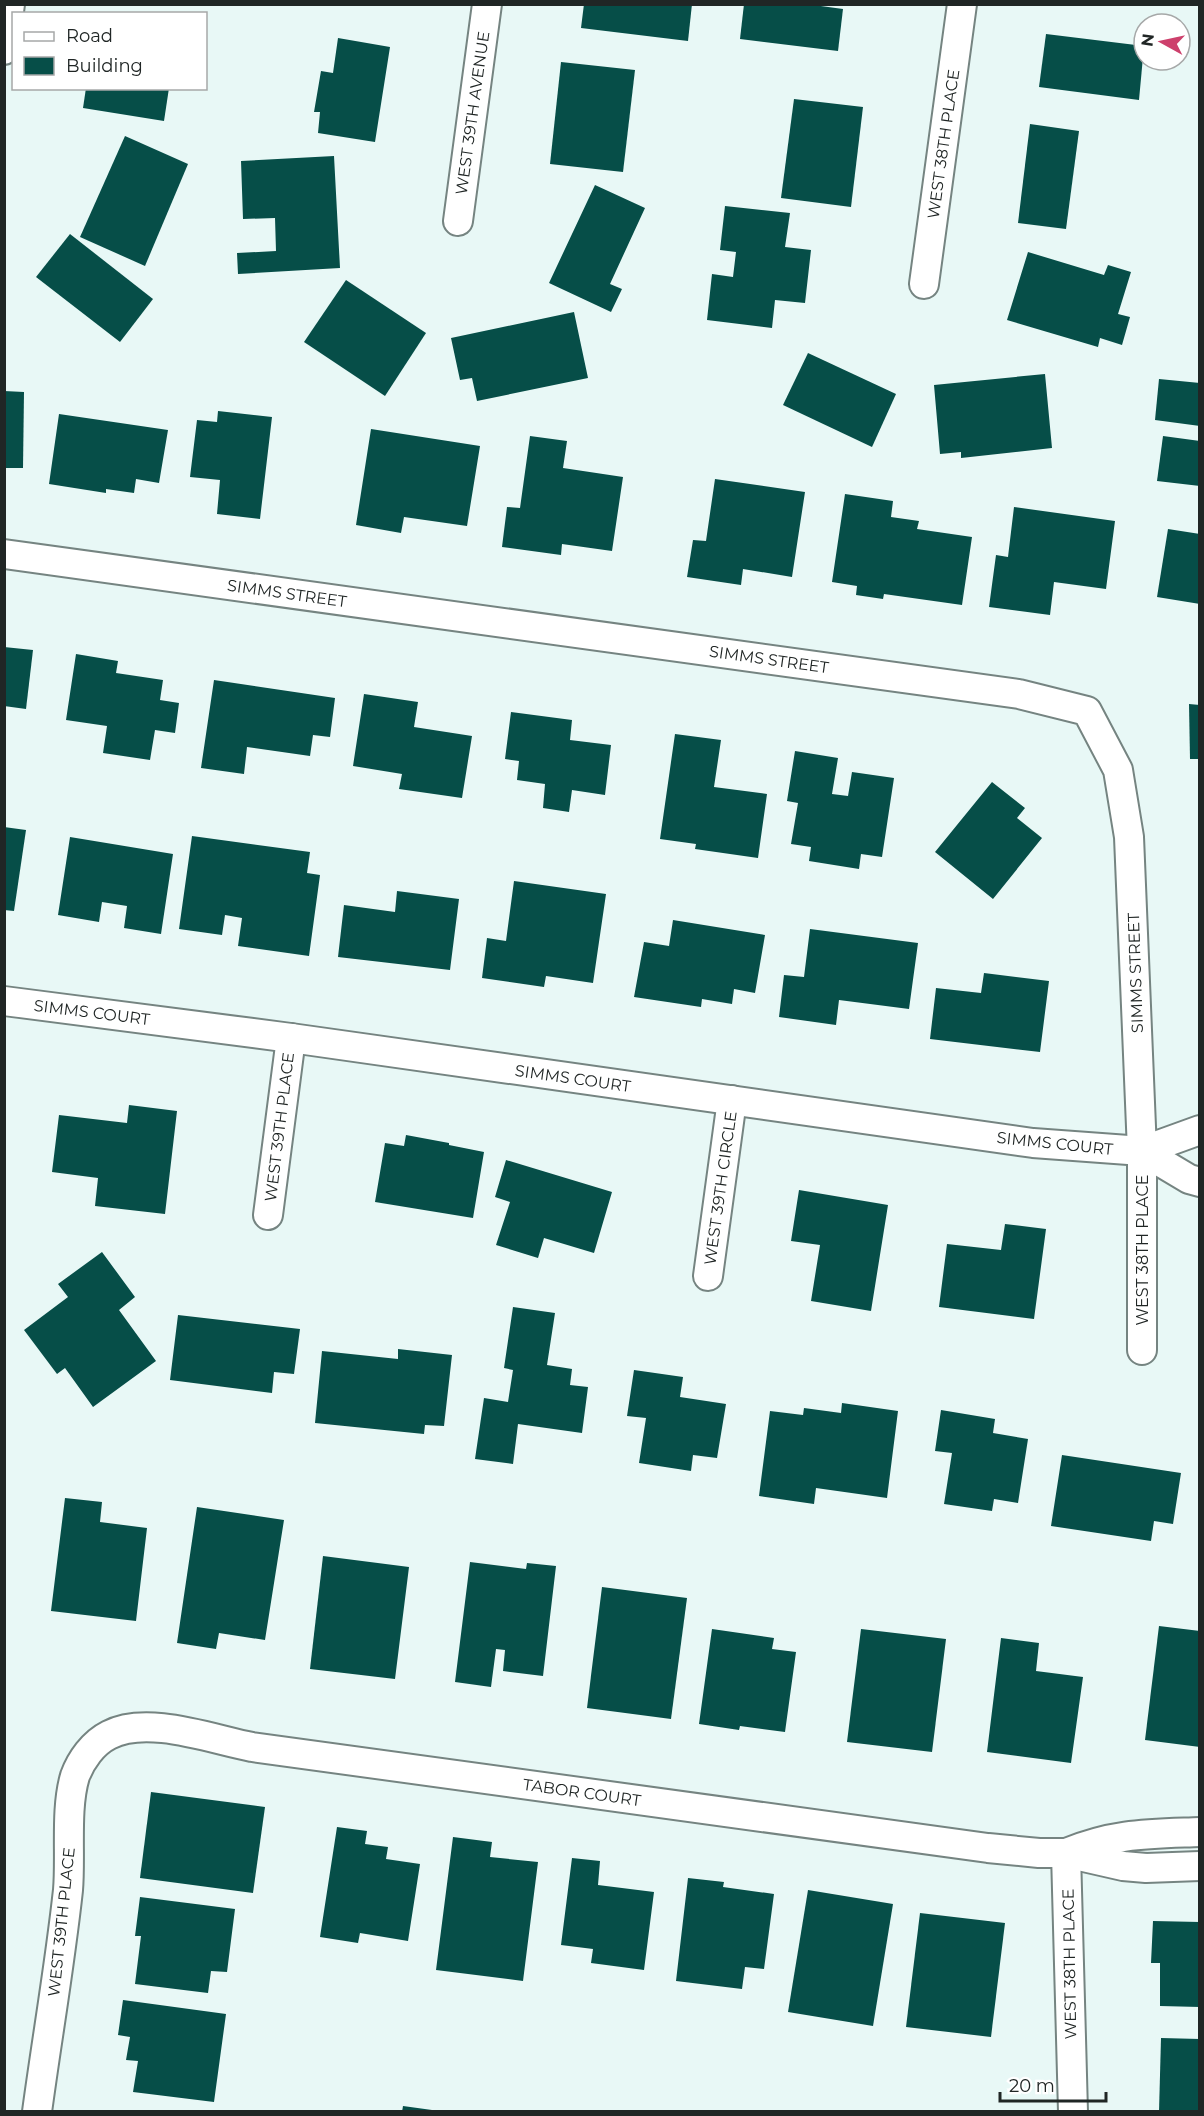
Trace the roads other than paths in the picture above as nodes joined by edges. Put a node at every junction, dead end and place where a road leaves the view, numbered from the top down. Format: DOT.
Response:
graph roads {
  1 [pos="487,4"];
  2 [pos="962,4"];
  3 [pos="458,221"];
  4 [pos="924,284"];
  5 [pos="4,554"];
  6 [pos="4,1001"];
  7 [pos="291,1038"];
  8 [pos="732,1100"];
  9 [pos="1200,1131"];
  10 [pos="1142,1151"];
  11 [pos="1200,1182"];
  12 [pos="268,1215"];
  13 [pos="708,1276"];
  14 [pos="1142,1350"];
  15 [pos="101,1740"];
  16 [pos="1200,1832"];
  17 [pos="1066,1853"];
  18 [pos="1200,1866"];
  19 [pos="36,2112"];
  20 [pos="1073,2112"];
  1 -- 3 [label="street, WEST 39TH AVENUE"];
  2 -- 4 [label="street, WEST 38TH PLACE"];
  5 -- 10 [label="street, SIMMS STREET"];
  6 -- 7 [label="street, SIMMS COURT"];
  7 -- 8 [label="street, SIMMS COURT"];
  7 -- 12 [label="street, WEST 39TH PLACE"];
  8 -- 10 [label="street, SIMMS COURT"];
  8 -- 13 [label="street, WEST 39TH CIRCLE"];
  9 -- 10 [label="street, SIMMS COURT"];
  10 -- 11 [label="street, SIMMS COURT"];
  10 -- 14 [label="street, WEST 38TH PLACE"];
  15 -- 17 [label="street, TABOR COURT"];
  15 -- 19 [label="street, WEST 39TH PLACE"];
  16 -- 17 [label="street, TABOR COURT"];
  17 -- 18 [label="street, TABOR COURT"];
  17 -- 20 [label="street, WEST 38TH PLACE"];
}
